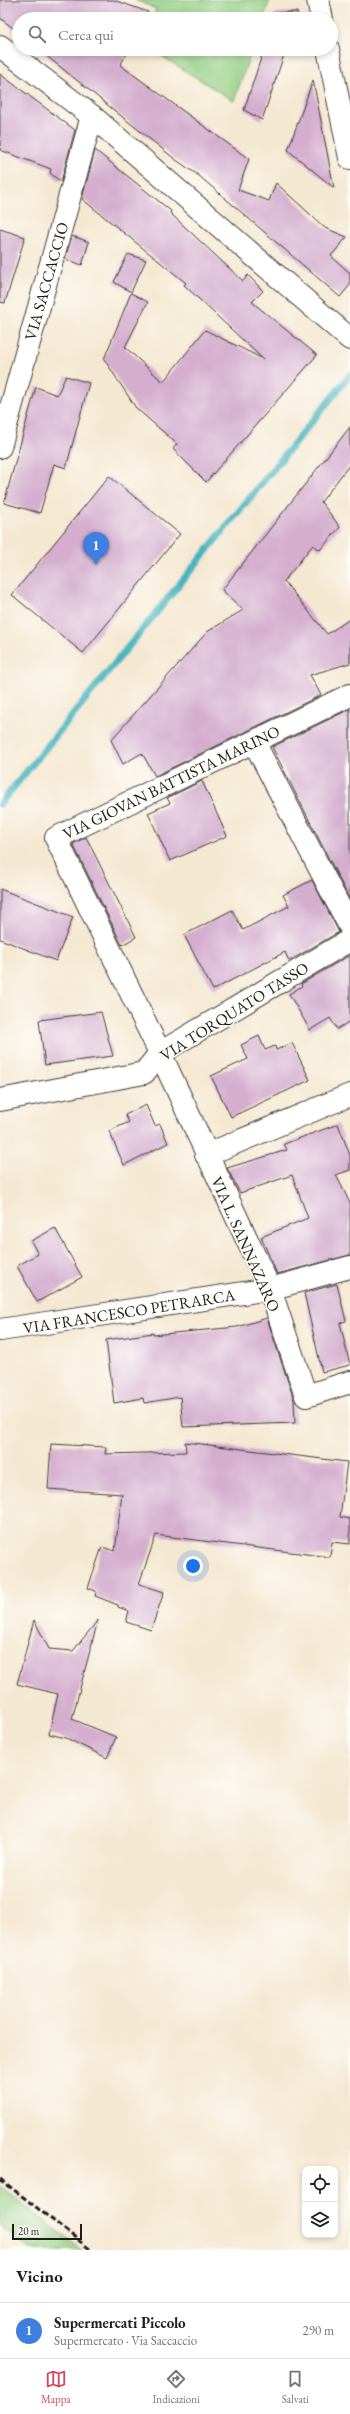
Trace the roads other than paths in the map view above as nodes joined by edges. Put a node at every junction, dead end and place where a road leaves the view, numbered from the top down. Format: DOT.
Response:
graph roads {
  1 [pos="318,0"];
  2 [pos="321,12"];
  3 [pos="0,46"];
  4 [pos="12,55"];
  5 [pos="13,56"];
  6 [pos="329,56"];
  7 [pos="92,116"];
  8 [pos="350,158"];
  9 [pos="350,338"];
  10 [pos="0,447"];
  11 [pos="350,695"];
  12 [pos="254,742"];
  13 [pos="350,927"];
  14 [pos="350,940"];
  15 [pos="160,1053"];
  16 [pos="350,1095"];
  17 [pos="0,1100"];
  18 [pos="206,1155"];
  19 [pos="350,1267"];
  20 [pos="270,1289"];
  21 [pos="0,1330"];
  22 [pos="350,1382"];
  1 -- 2 [label="street"];
  3 -- 4 [label="street"];
  5 -- 7 [label="street"];
  6 -- 8 [label="street"];
  7 -- 9 [label="street"];
  7 -- 10 [label="street, VIA SACCACCIO"];
  11 -- 12 [label="street, VIA GIOVAN BATTISTA MARINO"];
  12 -- 13 [label="street"];
  12 -- 15 [label="street, VIA GIOVAN BATTISTA MARINO"];
  14 -- 15 [label="street, VIA TORQUATO TASSO"];
  15 -- 17 [label="street, VIA TORQUATO TASSO"];
  15 -- 18 [label="street, VIA L. SANNAZARO"];
  16 -- 18 [label="street"];
  18 -- 20 [label="street, VIA L. SANNAZARO"];
  19 -- 20 [label="street, VIA FRANCESCO PETRARCA"];
  20 -- 21 [label="street, VIA FRANCESCO PETRARCA"];
  20 -- 22 [label="street, VIA L. SANNAZARO"];
}
